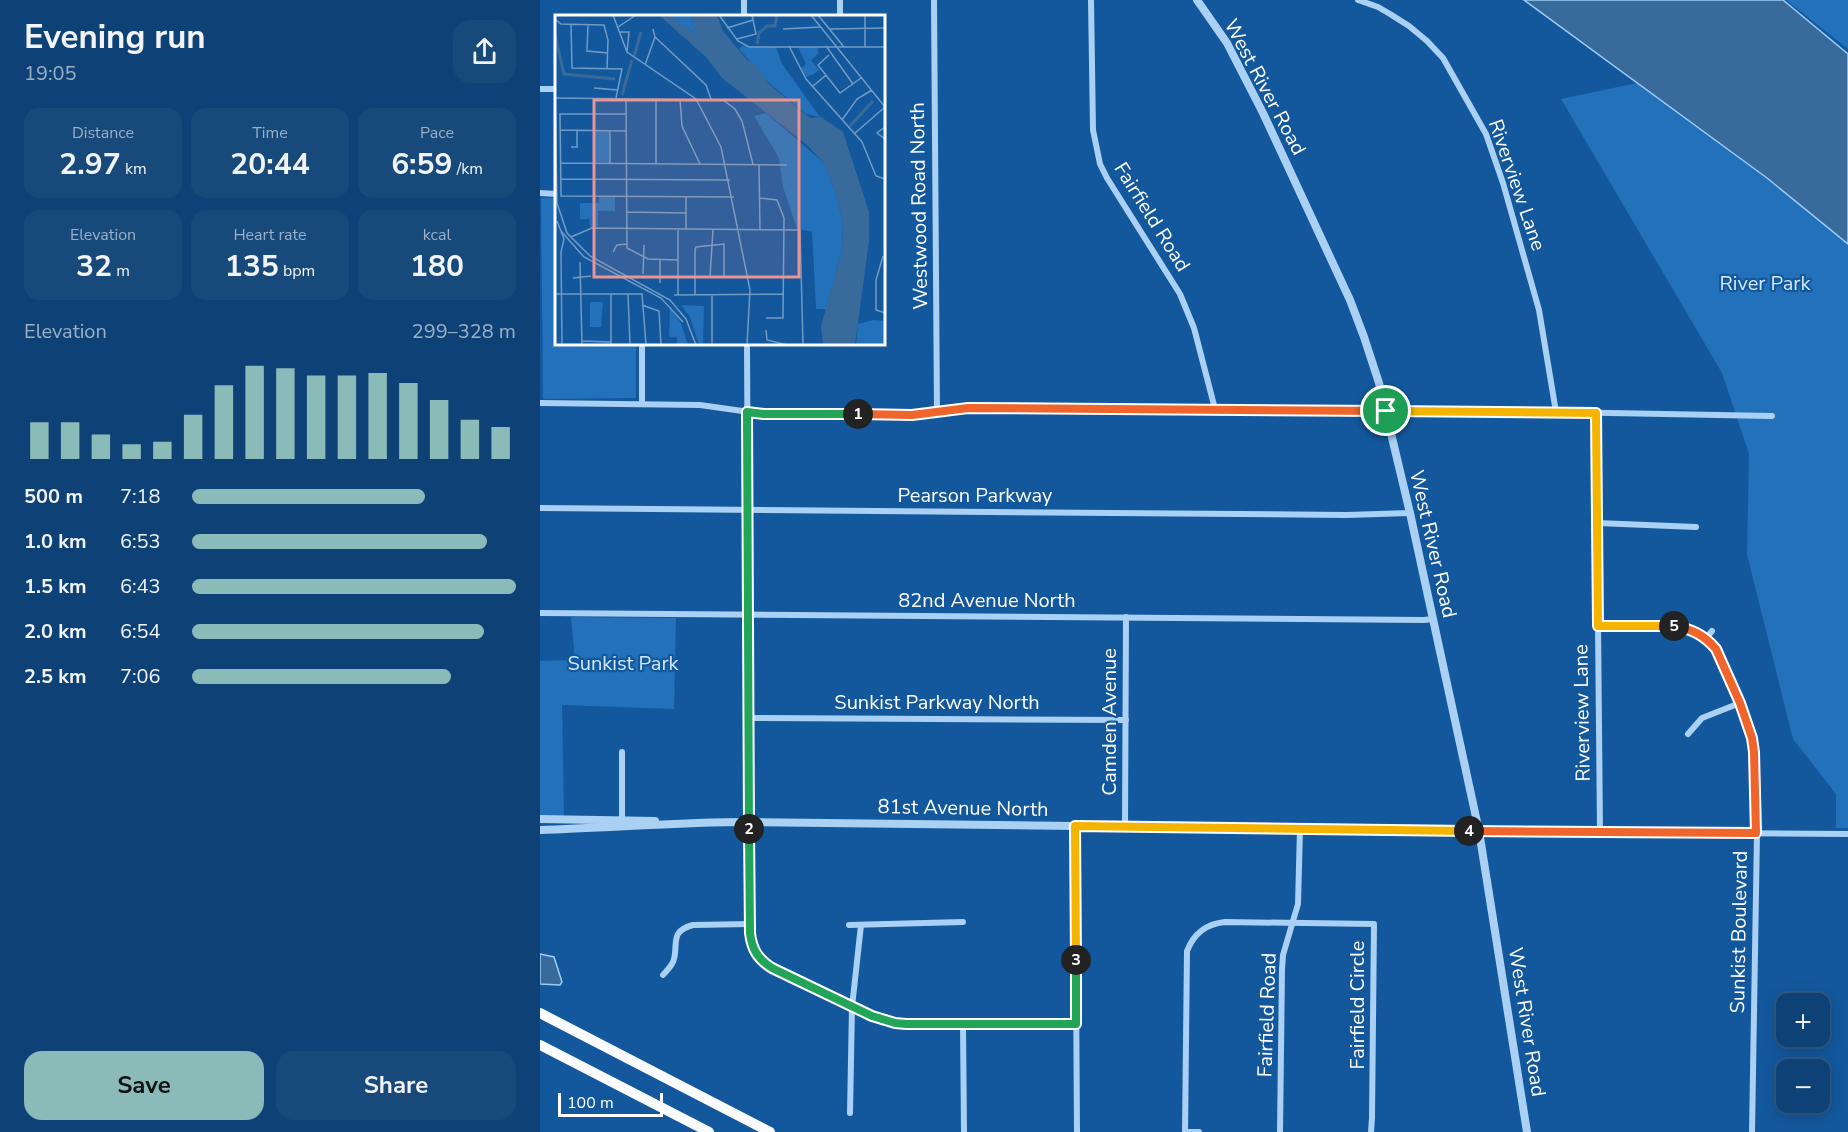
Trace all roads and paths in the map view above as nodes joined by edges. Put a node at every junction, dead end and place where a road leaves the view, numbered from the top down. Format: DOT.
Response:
graph roads {
  1 [pos="934,0"];
  2 [pos="1091,0"];
  3 [pos="1197,0"];
  4 [pos="1358,0"];
  5 [pos="642,345"];
  6 [pos="747,345"];
  7 [pos="540,403"];
  8 [pos="642,404"];
  9 [pos="1215,409"];
  10 [pos="1386,411"];
  11 [pos="747,412"];
  12 [pos="937,412"];
  13 [pos="1556,412"];
  14 [pos="1596,413"];
  15 [pos="1772,416"];
  16 [pos="540,508"];
  17 [pos="747,510"];
  18 [pos="1410,513"];
  19 [pos="1597,523"];
  20 [pos="1696,527"];
  21 [pos="540,613"];
  22 [pos="748,615"];
  23 [pos="1126,617"];
  24 [pos="1433,619"];
  25 [pos="1598,626"];
  26 [pos="1712,631"];
  27 [pos="1706,638"];
  28 [pos="1740,703"];
  29 [pos="748,718"];
  30 [pos="1126,720"];
  31 [pos="1688,734"];
  32 [pos="622,752"];
  33 [pos="540,819"];
  34 [pos="749,822"];
  35 [pos="622,823"];
  36 [pos="1075,826"];
  37 [pos="1125,826"];
  38 [pos="540,830"];
  39 [pos="1300,830"];
  40 [pos="1479,831"];
  41 [pos="1600,832"];
  42 [pos="1756,833"];
  43 [pos="1848,834"];
  44 [pos="963,922"];
  45 [pos="1293,923"];
  46 [pos="750,924"];
  47 [pos="849,925"];
  48 [pos="861,925"];
  49 [pos="663,975"];
  50 [pos="852,1006"];
  51 [pos="540,1013"];
  52 [pos="963,1024"];
  53 [pos="1076,1024"];
  54 [pos="540,1045"];
  55 [pos="850,1113"];
  56 [pos="709,1132"];
  57 [pos="770,1132"];
  58 [pos="964,1132"];
  59 [pos="1077,1132"];
  60 [pos="1185,1132"];
  61 [pos="1199,1132"];
  62 [pos="1280,1132"];
  63 [pos="1371,1132"];
  64 [pos="1527,1132"];
  65 [pos="1752,1132"];
  1 -- 12 [label="street, Westwood Road North"];
  2 -- 9 [label="street, Fairfield Road"];
  3 -- 10 [label="street, West River Road"];
  4 -- 13 [label="street, Riverview Lane"];
  5 -- 8 [label="street"];
  6 -- 11 [label="street"];
  7 -- 8 [label="street"];
  8 -- 11 [label="street"];
  9 -- 10 [label="street"];
  9 -- 12 [label="street"];
  10 -- 13 [label="street"];
  10 -- 18 [label="street, West River Road"];
  11 -- 12 [label="street"];
  11 -- 17 [label="street"];
  13 -- 14 [label="street"];
  14 -- 15 [label="street"];
  14 -- 19 [label="street, Riverview Lane"];
  16 -- 17 [label="street, Pearson Parkway"];
  17 -- 18 [label="street, Pearson Parkway"];
  17 -- 22 [label="street"];
  18 -- 24 [label="street, West River Road"];
  19 -- 20 [label="street"];
  19 -- 25 [label="street, Riverview Lane"];
  21 -- 22 [label="street, 82nd Avenue North"];
  22 -- 23 [label="street, 82nd Avenue North"];
  22 -- 29 [label="street"];
  23 -- 24 [label="street, 82nd Avenue North"];
  23 -- 30 [label="street, Camden Avenue"];
  24 -- 40 [label="street, West River Road"];
  25 -- 27 [label="street"];
  25 -- 41 [label="street, Riverview Lane"];
  26 -- 27 [label="street"];
  27 -- 28 [label="street, Sunkist Boulevard"];
  28 -- 31 [label="street"];
  28 -- 42 [label="street, Sunkist Boulevard"];
  29 -- 30 [label="street, Sunkist Parkway North"];
  29 -- 34 [label="street"];
  30 -- 37 [label="street, Camden Avenue"];
  32 -- 35 [label="street"];
  33 -- 35 [label="street, 81st Avenue North"];
  34 -- 35 [label="street, 81st Avenue North"];
  34 -- 36 [label="street, 81st Avenue North"];
  34 -- 46 [label="street"];
  35 -- 38 [label="street, 81st Avenue North"];
  36 -- 37 [label="street, 81st Avenue North"];
  36 -- 53 [label="street"];
  37 -- 39 [label="street, 81st Avenue North"];
  39 -- 40 [label="street, 81st Avenue North"];
  39 -- 45 [label="street, Fairfield Road"];
  40 -- 41 [label="street, 81st Avenue North"];
  40 -- 64 [label="street, West River Road"];
  41 -- 42 [label="street, 81st Avenue North"];
  42 -- 43 [label="street, 81st Avenue North"];
  42 -- 65 [label="street, Sunkist Boulevard"];
  44 -- 48 [label="street"];
  45 -- 60 [label="street"];
  45 -- 62 [label="street, Fairfield Road"];
  45 -- 63 [label="street, Fairfield Circle"];
  46 -- 49 [label="street"];
  46 -- 50 [label="street"];
  47 -- 48 [label="street"];
  48 -- 50 [label="street"];
  50 -- 52 [label="street"];
  50 -- 55 [label="street"];
  51 -- 57 [label="highway"];
  52 -- 53 [label="street"];
  52 -- 58 [label="street"];
  53 -- 59 [label="street"];
  54 -- 56 [label="highway"];
  60 -- 61 [label="street"];
}
